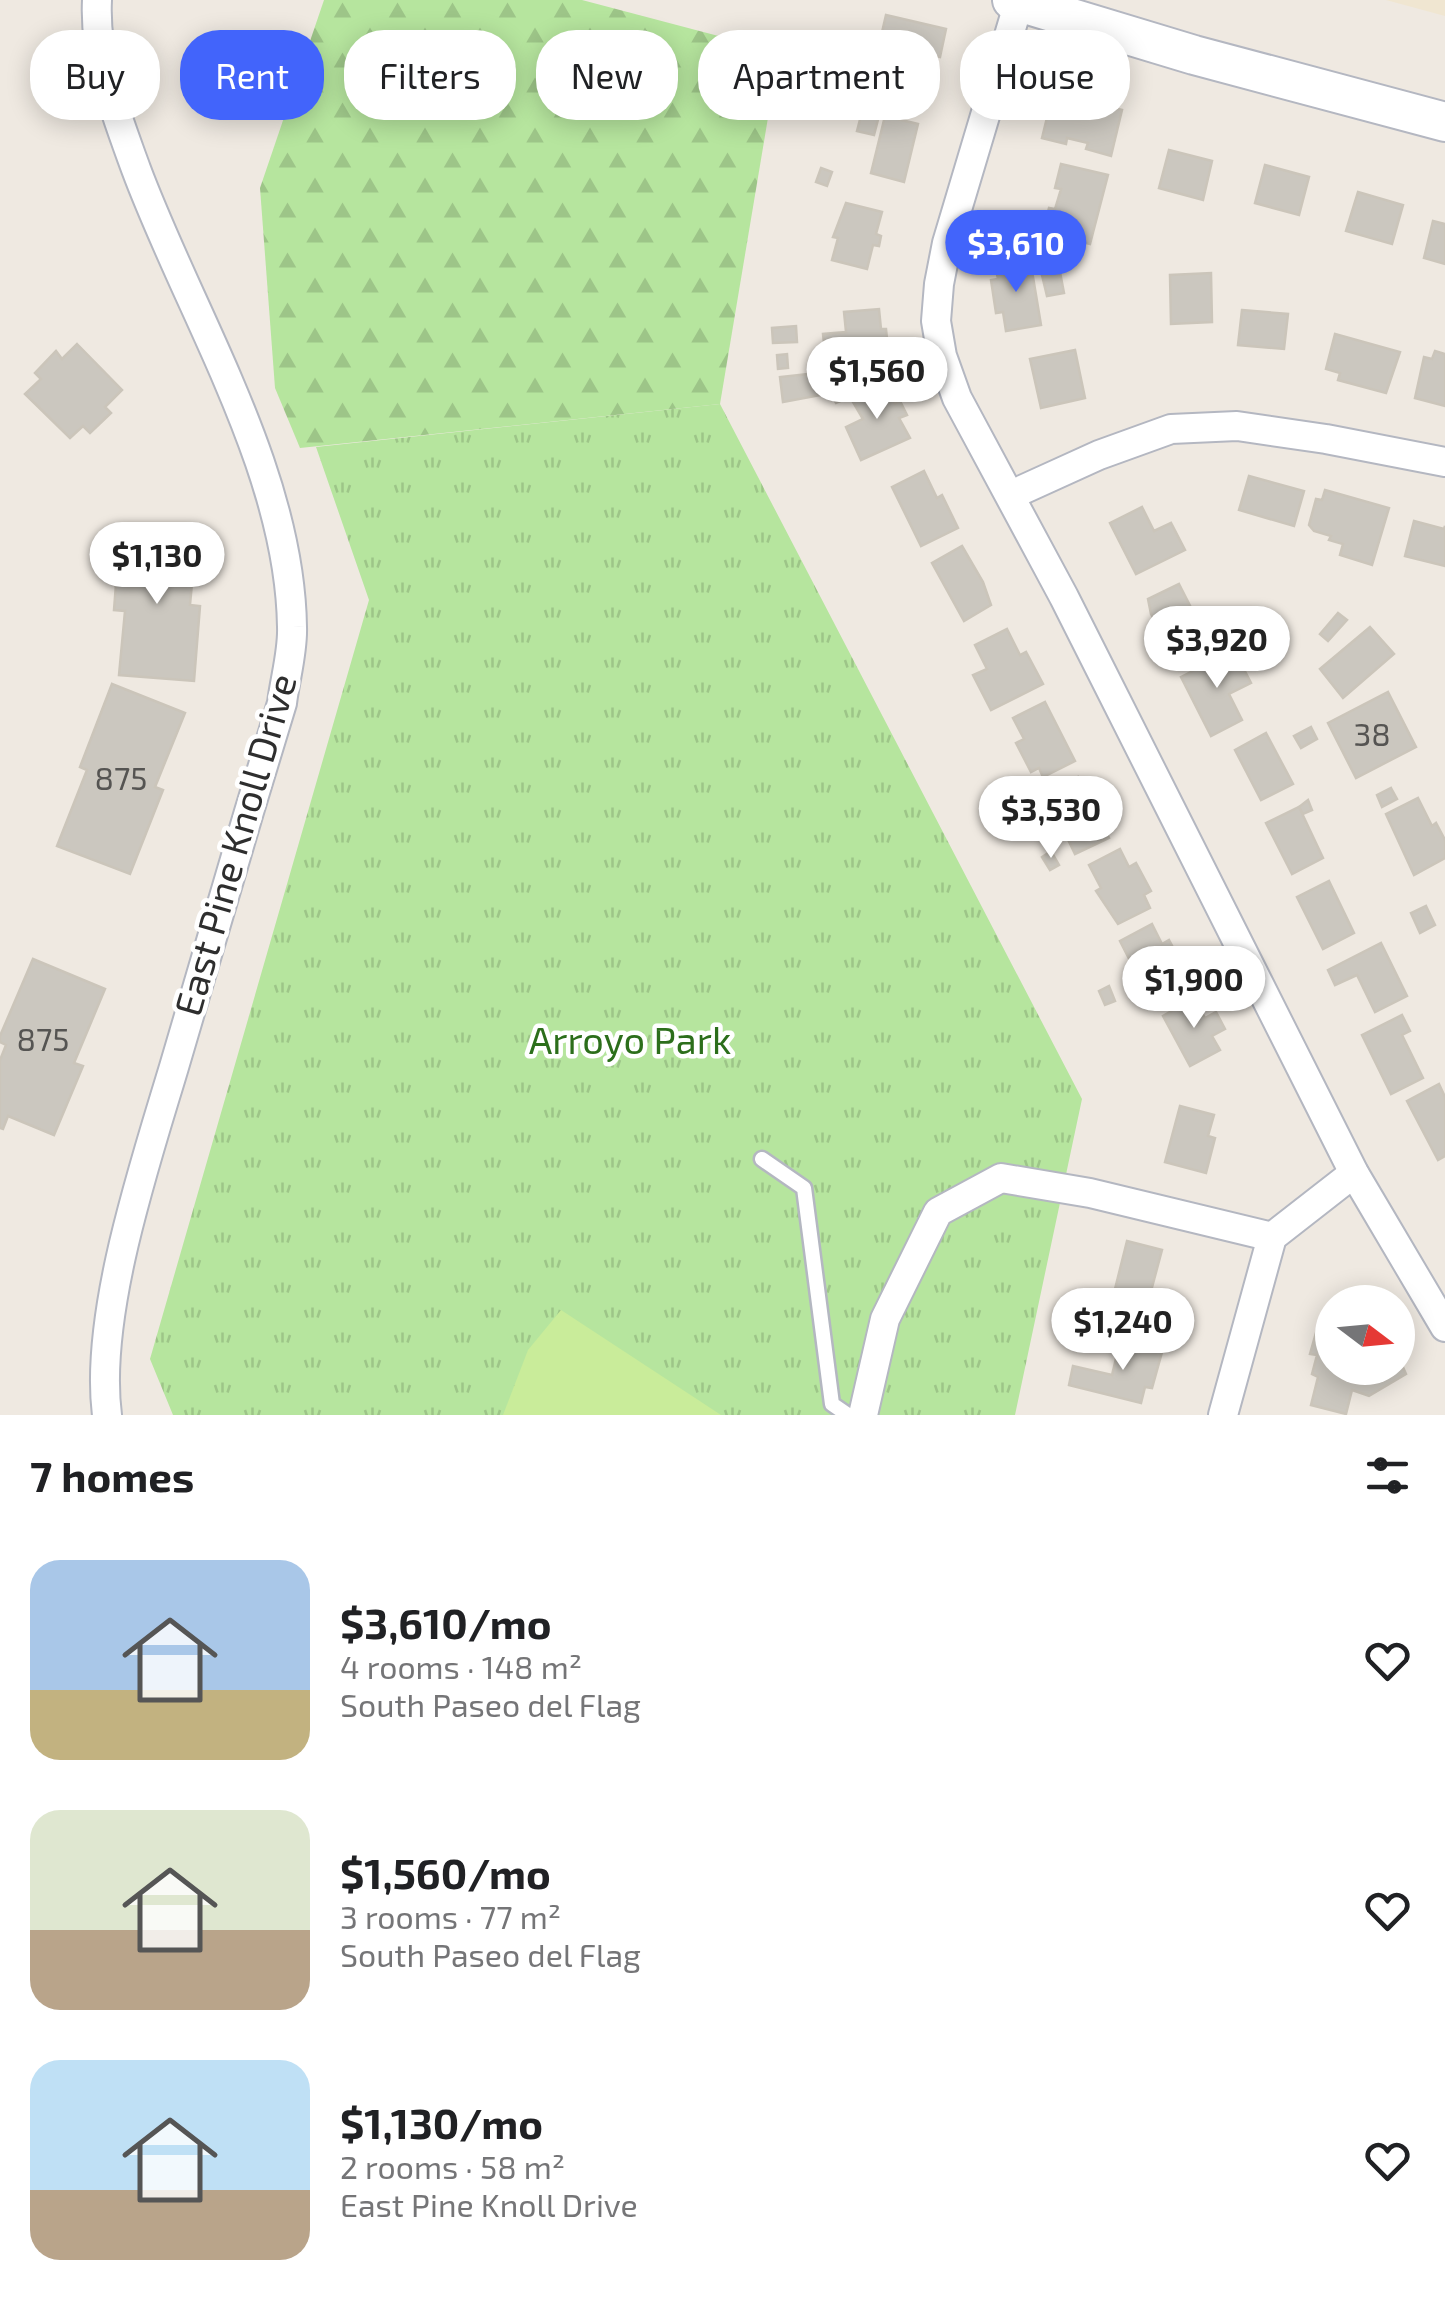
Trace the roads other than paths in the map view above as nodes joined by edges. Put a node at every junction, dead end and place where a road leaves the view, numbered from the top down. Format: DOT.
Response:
graph roads {
  1 [pos="97,0"];
  2 [pos="1016,1"];
  3 [pos="1445,122"];
  4 [pos="1445,462"];
  5 [pos="1011,495"];
  6 [pos="762,1158"];
  7 [pos="1354,1173"];
  8 [pos="1272,1237"];
  9 [pos="1445,1326"];
  10 [pos="108,1415"];
  11 [pos="848,1415"];
  12 [pos="863,1415"];
  13 [pos="1223,1415"];
  1 -- 10 [label="street, East Pine Knoll Drive"];
  2 -- 3 [label="main road"];
  2 -- 5 [label="street"];
  4 -- 5 [label="street"];
  5 -- 7 [label="street"];
  6 -- 11 [label="lane"];
  7 -- 8 [label="street"];
  7 -- 9 [label="street"];
  8 -- 12 [label="street"];
  8 -- 13 [label="street"];
}
